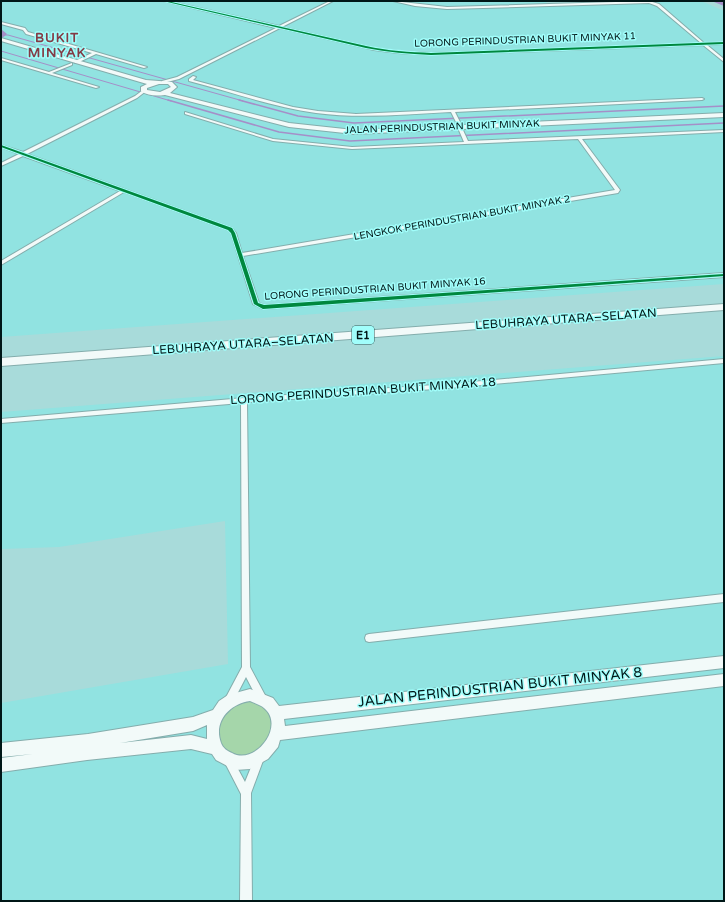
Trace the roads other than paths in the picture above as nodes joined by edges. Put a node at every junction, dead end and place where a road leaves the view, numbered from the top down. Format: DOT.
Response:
graph roads {
  1 [pos="164,1"];
  2 [pos="332,1"];
  3 [pos="394,1"];
  4 [pos="466,1"];
  5 [pos="543,1"];
  6 [pos="649,2"];
  7 [pos="546,5"];
  8 [pos="470,7"];
  9 [pos="1,23"];
  10 [pos="280,27"];
  11 [pos="3,41"];
  12 [pos="724,42"];
  13 [pos="703,43"];
  14 [pos="96,53"];
  15 [pos="1,58"];
  16 [pos="724,61"];
  17 [pos="73,63"];
  18 [pos="145,67"];
  19 [pos="49,73"];
  20 [pos="194,77"];
  21 [pos="154,82"];
  22 [pos="171,82"];
  23 [pos="97,87"];
  24 [pos="146,92"];
  25 [pos="165,93"];
  26 [pos="702,100"];
  27 [pos="186,113"];
  28 [pos="454,113"];
  29 [pos="724,113"];
  30 [pos="460,126"];
  31 [pos="724,131"];
  32 [pos="579,138"];
  33 [pos="467,142"];
  34 [pos="1,146"];
  35 [pos="22,154"];
  36 [pos="1,165"];
  37 [pos="123,191"];
  38 [pos="241,255"];
  39 [pos="1,263"];
  40 [pos="724,275"];
  41 [pos="724,302"];
  42 [pos="724,308"];
  43 [pos="1,356"];
  44 [pos="724,361"];
  45 [pos="1,362"];
  46 [pos="244,400"];
  47 [pos="1,420"];
  48 [pos="724,598"];
  49 [pos="369,638"];
  50 [pos="724,662"];
  51 [pos="246,668"];
  52 [pos="724,680"];
  53 [pos="261,697"];
  54 [pos="229,702"];
  55 [pos="276,713"];
  56 [pos="217,715"];
  57 [pos="278,734"];
  58 [pos="216,748"];
  59 [pos="1,750"];
  60 [pos="259,758"];
  61 [pos="228,759"];
  62 [pos="1,765"];
  63 [pos="246,793"];
  64 [pos="246,901"];
  1 -- 10 [label="street, LORONG PERINDUSTRIAN BUKIT MINYAK 11"];
  2 -- 10 [label="street"];
  3 -- 8 [label="street"];
  4 -- 8 [label="street"];
  5 -- 7 [label="street"];
  6 -- 7 [label="street"];
  6 -- 13 [label="street"];
  7 -- 8 [label="street"];
  9 -- 14 [label="street"];
  10 -- 13 [label="street, LORONG PERINDUSTRIAN BUKIT MINYAK 11"];
  10 -- 22 [label="street"];
  11 -- 17 [label="main road"];
  12 -- 13 [label="street, LORONG PERINDUSTRIAN BUKIT MINYAK 11"];
  13 -- 16 [label="street"];
  14 -- 17 [label="street"];
  14 -- 18 [label="street"];
  15 -- 19 [label="street"];
  17 -- 19 [label="street"];
  17 -- 21 [label="main road"];
  17 -- 24 [label="main road"];
  19 -- 23 [label="street"];
  20 -- 28 [label="street, JALAN PERINDUSTRIAN BUKIT MINYAK"];
  21 -- 22 [label="main road, JALAN PERINDUSTRIAN BUKIT MINYAK"];
  21 -- 24 [label="main road"];
  22 -- 25 [label="main road"];
  22 -- 30 [label="main road, JALAN PERINDUSTRIAN BUKIT MINYAK"];
  24 -- 25 [label="main road"];
  24 -- 35 [label="street"];
  25 -- 30 [label="main road, JALAN PERINDUSTRIAN BUKIT MINYAK"];
  26 -- 28 [label="street, JALAN PERINDUSTRIAN BUKIT MINYAK"];
  27 -- 33 [label="street, JALAN PERINDUSTRIAN BUKIT MINYAK"];
  28 -- 30 [label="street"];
  29 -- 30 [label="main road, JALAN PERINDUSTRIAN BUKIT MINYAK"];
  30 -- 33 [label="street"];
  31 -- 32 [label="street, JALAN PERINDUSTRIAN BUKIT MINYAK"];
  32 -- 33 [label="street, JALAN PERINDUSTRIAN BUKIT MINYAK"];
  32 -- 38 [label="street, LENGKOK PERINDUSTRIAN BUKIT MINYAK 2"];
  34 -- 35 [label="street, LORONG PERINDUSTRIAN BUKIT MINYAK 16"];
  35 -- 36 [label="street"];
  35 -- 37 [label="street, LORONG PERINDUSTRIAN BUKIT MINYAK 16"];
  37 -- 38 [label="street, LORONG PERINDUSTRIAN BUKIT MINYAK 16"];
  37 -- 39 [label="street"];
  38 -- 40 [label="street, LORONG PERINDUSTRIAN BUKIT MINYAK 16"];
  41 -- 43 [label="highway, LEBUHRAYA UTARA–SELATAN / E1"];
  42 -- 45 [label="highway, LEBUHRAYA UTARA–SELATAN / E1"];
  44 -- 46 [label="street, LORONG PERINDUSTRIAN BUKIT MINYAK 18"];
  46 -- 47 [label="street, LORONG PERINDUSTRIAN BUKIT MINYAK 18"];
  46 -- 51 [label="street"];
  48 -- 49 [label="street"];
  50 -- 55 [label="main road, JALAN PERINDUSTRIAN BUKIT MINYAK 8"];
  51 -- 53 [label="street"];
  51 -- 54 [label="street"];
  52 -- 57 [label="main road, JALAN PERINDUSTRIAN BUKIT MINYAK 8"];
  53 -- 54 [label="main road"];
  53 -- 55 [label="main road"];
  54 -- 56 [label="main road"];
  55 -- 57 [label="main road"];
  56 -- 58 [label="main road"];
  56 -- 59 [label="main road"];
  57 -- 60 [label="main road"];
  58 -- 61 [label="main road"];
  58 -- 62 [label="main road"];
  60 -- 61 [label="main road"];
  60 -- 63 [label="street"];
  61 -- 63 [label="street"];
  63 -- 64 [label="street"];
}
